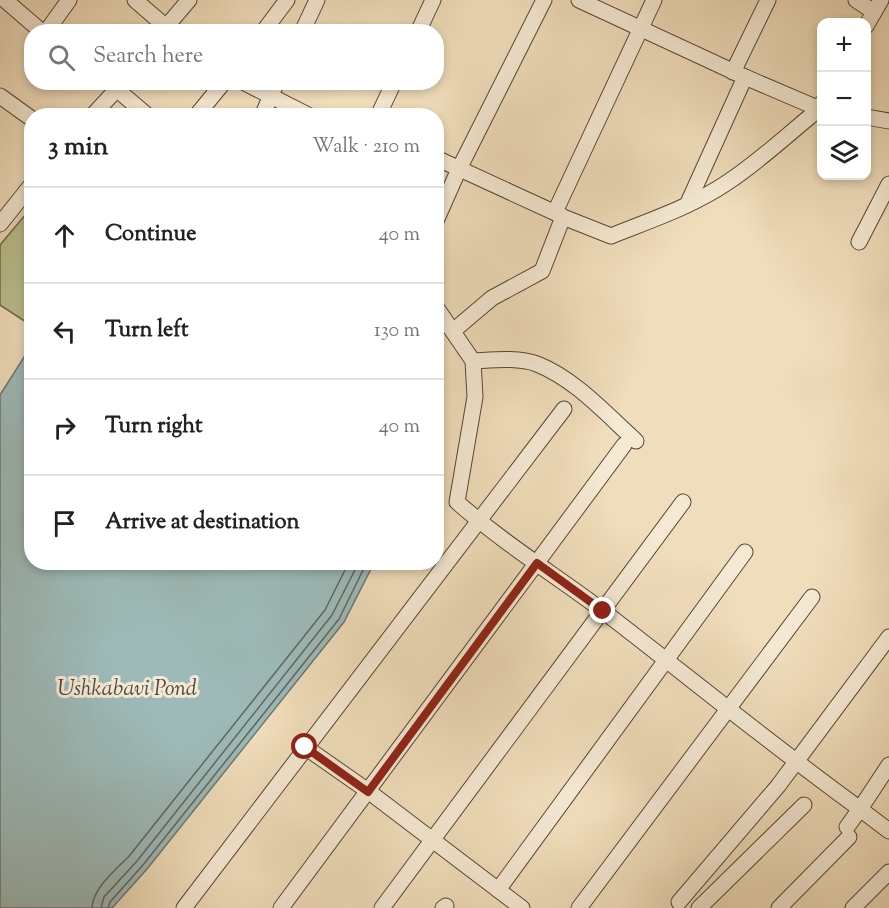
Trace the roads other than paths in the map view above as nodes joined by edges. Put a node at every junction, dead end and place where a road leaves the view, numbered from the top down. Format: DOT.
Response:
graph roads {
  1 [pos="5,0"];
  2 [pos="69,0"];
  3 [pos="135,0"];
  4 [pos="189,0"];
  5 [pos="287,0"];
  6 [pos="317,0"];
  7 [pos="434,0"];
  8 [pos="544,0"];
  9 [pos="579,0"];
  10 [pos="654,0"];
  11 [pos="768,0"];
  12 [pos="856,0"];
  13 [pos="878,6"];
  14 [pos="34,24"];
  15 [pos="50,24"];
  16 [pos="163,24"];
  17 [pos="172,24"];
  18 [pos="269,24"];
  19 [pos="306,24"];
  20 [pos="422,24"];
  21 [pos="640,29"];
  22 [pos="739,74"];
  23 [pos="110,90"];
  24 [pos="118,90"];
  25 [pos="217,90"];
  26 [pos="273,90"];
  27 [pos="274,90"];
  28 [pos="390,90"];
  29 [pos="0,96"];
  30 [pos="817,106"];
  31 [pos="98,108"];
  32 [pos="139,108"];
  33 [pos="203,108"];
  34 [pos="265,108"];
  35 [pos="299,108"];
  36 [pos="382,108"];
  37 [pos="817,110"];
  38 [pos="24,114"];
  39 [pos="871,118"];
  40 [pos="889,121"];
  41 [pos="444,162"];
  42 [pos="459,169"];
  43 [pos="889,184"];
  44 [pos="24,191"];
  45 [pos="444,203"];
  46 [pos="687,205"];
  47 [pos="5,207"];
  48 [pos="559,214"];
  49 [pos="0,224"];
  50 [pos="859,242"];
  51 [pos="444,318"];
  52 [pos="453,331"];
  53 [pos="473,361"];
  54 [pos="564,409"];
  55 [pos="683,502"];
  56 [pos="478,521"];
  57 [pos="745,552"];
  58 [pos="537,563"];
  59 [pos="444,565"];
  60 [pos="440,570"];
  61 [pos="812,597"];
  62 [pos="603,611"];
  63 [pos="889,637"];
  64 [pos="665,660"];
  65 [pos="729,709"];
  66 [pos="305,747"];
  67 [pos="795,762"];
  68 [pos="889,765"];
  69 [pos="368,792"];
  70 [pos="804,805"];
  71 [pos="860,809"];
  72 [pos="889,831"];
  73 [pos="431,840"];
  74 [pos="889,872"];
  75 [pos="498,890"];
  76 [pos="680,902"];
  77 [pos="184,908"];
  78 [pos="281,908"];
  79 [pos="382,908"];
  80 [pos="522,908"];
  81 [pos="579,908"];
  82 [pos="699,908"];
  83 [pos="779,908"];
  84 [pos="853,908"];
  1 -- 14 [label="street"];
  2 -- 15 [label="street"];
  3 -- 16 [label="street"];
  4 -- 17 [label="street"];
  5 -- 18 [label="street"];
  6 -- 19 [label="street"];
  7 -- 20 [label="street"];
  8 -- 42 [label="street"];
  9 -- 21 [label="street"];
  10 -- 21 [label="street"];
  11 -- 22 [label="street"];
  12 -- 13 [label="street"];
  21 -- 22 [label="street"];
  21 -- 48 [label="street"];
  22 -- 30 [label="street"];
  22 -- 46 [label="street"];
  23 -- 31 [label="street"];
  24 -- 32 [label="street"];
  25 -- 33 [label="street"];
  26 -- 34 [label="street"];
  27 -- 35 [label="street"];
  28 -- 36 [label="street"];
  29 -- 38 [label="street"];
  37 -- 46 [label="street"];
  39 -- 40 [label="street"];
  41 -- 42 [label="street"];
  42 -- 45 [label="street"];
  42 -- 48 [label="street"];
  43 -- 50 [label="street"];
  44 -- 47 [label="street"];
  46 -- 48 [label="street"];
  47 -- 49 [label="street"];
  48 -- 52 [label="street"];
  51 -- 52 [label="street"];
  52 -- 53 [label="street"];
  53 -- 56 [label="street"];
  53 -- 58 [label="street"];
  54 -- 56 [label="street"];
  55 -- 62 [label="street"];
  56 -- 58 [label="street"];
  56 -- 59 [label="street"];
  57 -- 64 [label="street"];
  58 -- 62 [label="street"];
  58 -- 69 [label="street"];
  60 -- 66 [label="street"];
  61 -- 65 [label="street"];
  62 -- 64 [label="street"];
  62 -- 73 [label="street"];
  63 -- 67 [label="street"];
  64 -- 65 [label="street"];
  64 -- 75 [label="street"];
  65 -- 67 [label="street"];
  65 -- 81 [label="street"];
  66 -- 69 [label="street"];
  66 -- 77 [label="street"];
  67 -- 71 [label="street"];
  67 -- 76 [label="street"];
  68 -- 71 [label="street"];
  69 -- 73 [label="street"];
  69 -- 78 [label="street"];
  70 -- 82 [label="street"];
  71 -- 72 [label="street"];
  71 -- 83 [label="street"];
  73 -- 75 [label="street"];
  73 -- 79 [label="street"];
  74 -- 84 [label="street"];
  75 -- 80 [label="street"];
}
